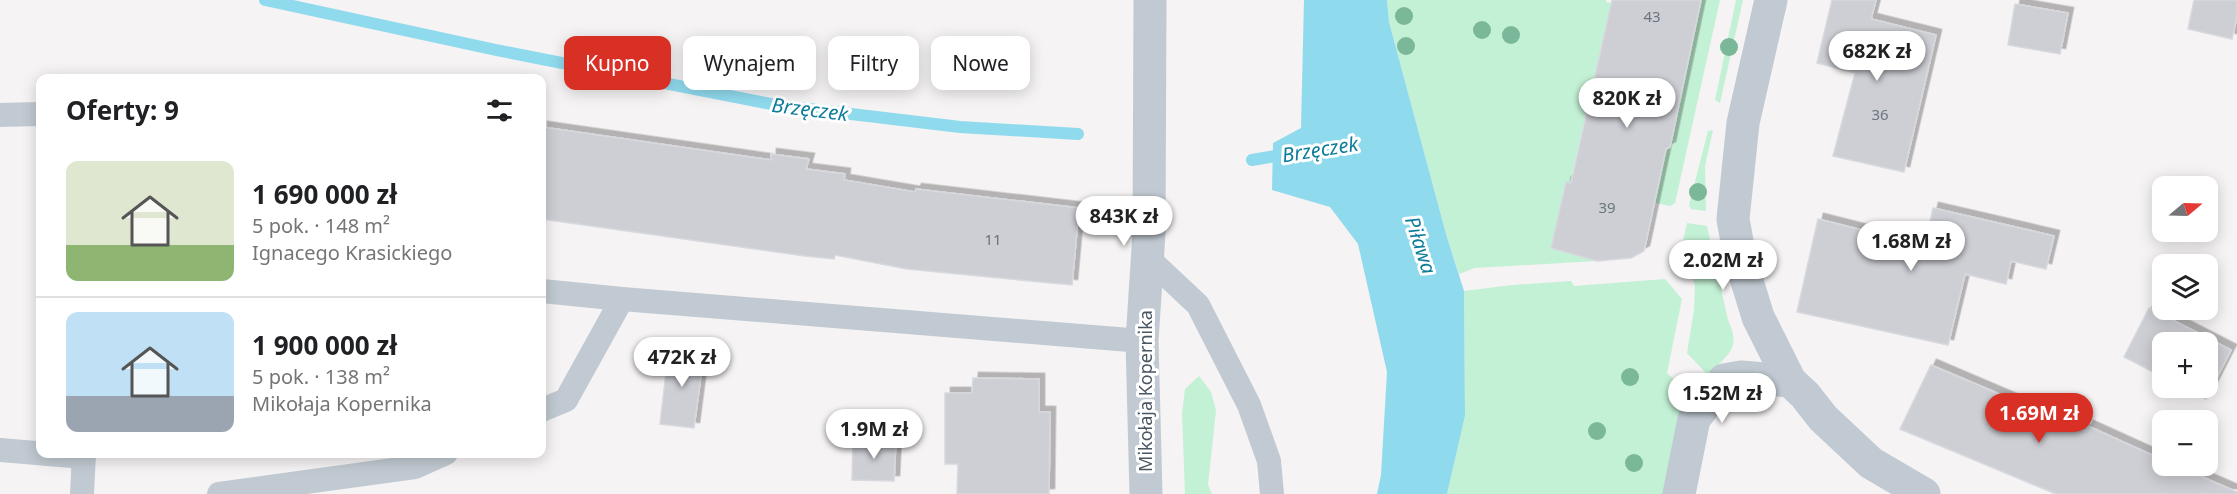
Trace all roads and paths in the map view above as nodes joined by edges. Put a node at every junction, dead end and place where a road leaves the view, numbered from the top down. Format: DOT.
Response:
graph roads {
  1 [pos="1150,0"];
  2 [pos="1771,0"];
  3 [pos="36,114"];
  4 [pos="0,115"];
  5 [pos="1149,259"];
  6 [pos="546,291"];
  7 [pos="622,299"];
  8 [pos="1142,341"];
  9 [pos="1790,381"];
  10 [pos="546,408"];
  11 [pos="0,450"];
  12 [pos="36,452"];
  13 [pos="84,458"];
  14 [pos="435,458"];
  15 [pos="82,494"];
  16 [pos="219,494"];
  17 [pos="1146,494"];
  18 [pos="1272,494"];
  19 [pos="1679,494"];
  20 [pos="1924,494"];
  1 -- 5 [label="street, Mikołaja Kopernika"];
  2 -- 9 [label="street"];
  3 -- 4 [label="lane"];
  5 -- 8 [label="street, Mikołaja Kopernika"];
  5 -- 18 [label="lane"];
  6 -- 7 [label="lane"];
  7 -- 8 [label="lane"];
  7 -- 10 [label="lane"];
  8 -- 17 [label="street, Mikołaja Kopernika"];
  9 -- 19 [label="street"];
  9 -- 20 [label="street"];
  11 -- 12 [label="lane"];
  13 -- 15 [label="lane"];
  14 -- 16 [label="lane"];
}
